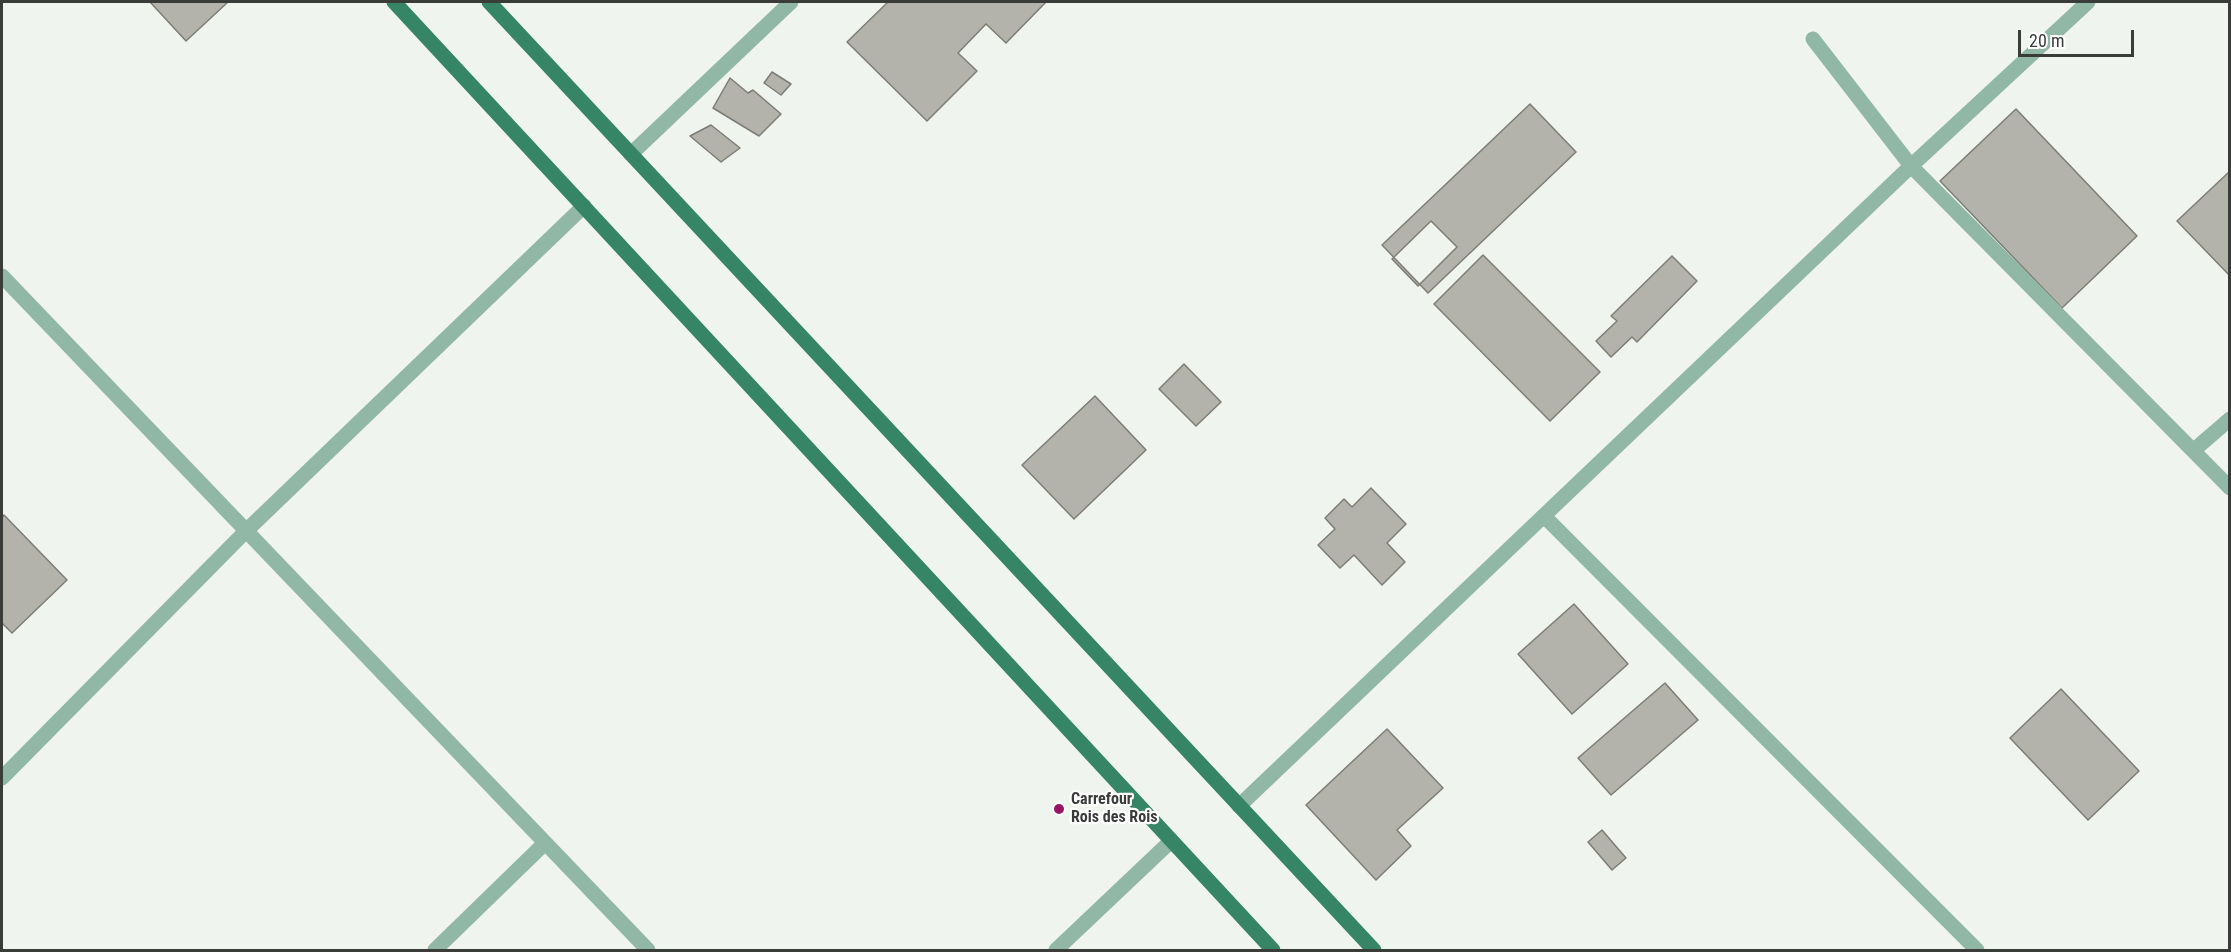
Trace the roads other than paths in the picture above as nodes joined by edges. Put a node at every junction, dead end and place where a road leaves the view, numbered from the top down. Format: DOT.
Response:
graph roads {
  1 [pos="393,2"];
  2 [pos="489,2"];
  3 [pos="791,2"];
  4 [pos="2088,2"];
  5 [pos="1813,39"];
  6 [pos="631,154"];
  7 [pos="1911,166"];
  8 [pos="584,206"];
  9 [pos="2,276"];
  10 [pos="2229,419"];
  11 [pos="2194,450"];
  12 [pos="2229,488"];
  13 [pos="1544,516"];
  14 [pos="246,531"];
  15 [pos="2,778"];
  16 [pos="1239,806"];
  17 [pos="1170,842"];
  18 [pos="545,843"];
  19 [pos="435,951"];
  20 [pos="648,951"];
  21 [pos="1056,951"];
  22 [pos="1273,951"];
  23 [pos="1374,951"];
  24 [pos="1977,951"];
  1 -- 8 [label="main road"];
  2 -- 6 [label="main road"];
  3 -- 6 [label="street"];
  4 -- 7 [label="street"];
  5 -- 7 [label="street"];
  6 -- 16 [label="main road"];
  7 -- 11 [label="street"];
  7 -- 13 [label="street"];
  8 -- 14 [label="street"];
  8 -- 17 [label="main road"];
  9 -- 14 [label="street"];
  10 -- 11 [label="street"];
  11 -- 12 [label="street"];
  13 -- 16 [label="street"];
  13 -- 24 [label="street"];
  14 -- 15 [label="street"];
  14 -- 18 [label="street"];
  16 -- 23 [label="main road"];
  17 -- 21 [label="street"];
  17 -- 22 [label="main road"];
  18 -- 19 [label="street"];
  18 -- 20 [label="street"];
}
